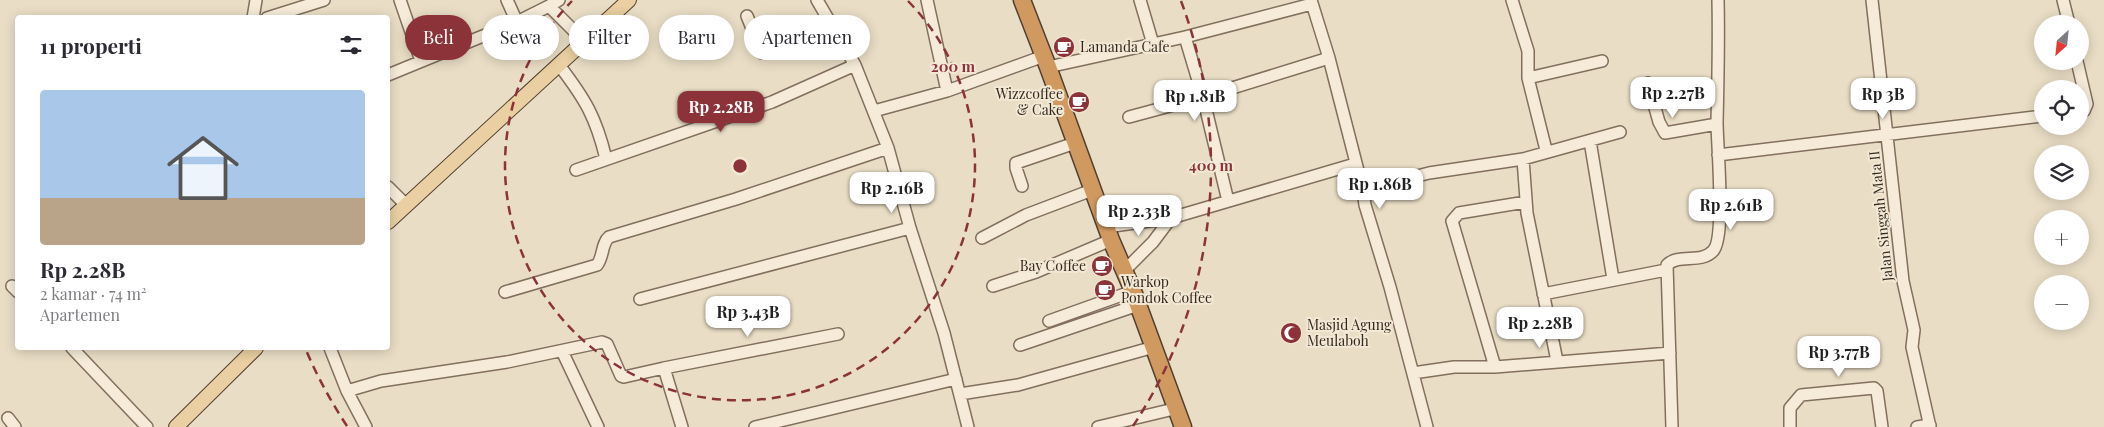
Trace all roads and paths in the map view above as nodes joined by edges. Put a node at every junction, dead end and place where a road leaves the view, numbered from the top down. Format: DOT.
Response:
graph roads {
  1 [pos="256,0"];
  2 [pos="324,0"];
  3 [pos="400,0"];
  4 [pos="507,0"];
  5 [pos="629,0"];
  6 [pos="817,0"];
  7 [pos="927,0"];
  8 [pos="1022,0"];
  9 [pos="1140,0"];
  10 [pos="1512,0"];
  11 [pos="1718,0"];
  12 [pos="1872,0"];
  13 [pos="2063,0"];
  14 [pos="1312,2"];
  15 [pos="554,3"];
  16 [pos="254,15"];
  17 [pos="276,15"];
  18 [pos="514,15"];
  19 [pos="531,15"];
  20 [pos="612,15"];
  21 [pos="826,15"];
  22 [pos="2067,15"];
  23 [pos="569,22"];
  24 [pos="482,36"];
  25 [pos="1185,37"];
  26 [pos="1153,44"];
  27 [pos="569,55"];
  28 [pos="1329,58"];
  29 [pos="852,60"];
  30 [pos="421,61"];
  31 [pos="1046,61"];
  32 [pos="1602,61"];
  33 [pos="559,65"];
  34 [pos="855,65"];
  35 [pos="390,74"];
  36 [pos="1528,78"];
  37 [pos="1648,83"];
  38 [pos="947,91"];
  39 [pos="1203,97"];
  40 [pos="874,111"];
  41 [pos="1129,117"];
  42 [pos="2034,117"];
  43 [pos="1717,124"];
  44 [pos="1620,132"];
  45 [pos="1887,133"];
  46 [pos="1590,141"];
  47 [pos="1075,144"];
  48 [pos="888,148"];
  49 [pos="1546,150"];
  50 [pos="1722,154"];
  51 [pos="606,159"];
  52 [pos="1523,159"];
  53 [pos="1355,164"];
  54 [pos="576,170"];
  55 [pos="1022,186"];
  56 [pos="390,189"];
  57 [pos="1092,190"];
  58 [pos="1363,190"];
  59 [pos="1228,201"];
  60 [pos="1526,202"];
  61 [pos="405,204"];
  62 [pos="1171,218"];
  63 [pos="390,220"];
  64 [pos="910,228"];
  65 [pos="1108,233"];
  66 [pos="982,238"];
  67 [pos="1666,270"];
  68 [pos="1124,271"];
  69 [pos="1613,280"];
  70 [pos="994,286"];
  71 [pos="505,292"];
  72 [pos="1543,294"];
  73 [pos="1136,298"];
  74 [pos="640,299"];
  75 [pos="1049,321"];
  76 [pos="838,334"];
  77 [pos="1020,345"];
  78 [pos="1154,347"];
  79 [pos="74,350"];
  80 [pos="254,350"];
  81 [pos="331,350"];
  82 [pos="562,351"];
  83 [pos="1670,353"];
  84 [pos="1557,361"];
  85 [pos="1495,367"];
  86 [pos="664,368"];
  87 [pos="1413,373"];
  88 [pos="956,379"];
  89 [pos="347,391"];
  90 [pos="960,394"];
  91 [pos="1178,408"];
  92 [pos="1930,426"];
  93 [pos="147,427"];
  94 [pos="176,427"];
  95 [pos="366,427"];
  96 [pos="598,427"];
  97 [pos="682,427"];
  98 [pos="755,427"];
  99 [pos="968,427"];
  100 [pos="1098,427"];
  101 [pos="1183,427"];
  102 [pos="1426,427"];
  103 [pos="1672,427"];
  104 [pos="1790,427"];
  105 [pos="1882,427"];
  106 [pos="1918,427"];
  1 -- 16 [label="street"];
  2 -- 17 [label="street"];
  3 -- 30 [label="street"];
  4 -- 18 [label="street"];
  5 -- 20 [label="main road"];
  6 -- 21 [label="street"];
  7 -- 38 [label="street"];
  8 -- 31 [label="highway"];
  9 -- 26 [label="street"];
  10 -- 36 [label="street"];
  11 -- 43 [label="street"];
  12 -- 45 [label="street, Jalan Singgah Mata II"];
  13 -- 22 [label="street"];
  14 -- 25 [label="street"];
  14 -- 28 [label="street"];
  15 -- 19 [label="street"];
  15 -- 23 [label="street"];
  24 -- 30 [label="street"];
  25 -- 26 [label="street"];
  25 -- 39 [label="street"];
  26 -- 31 [label="street"];
  27 -- 33 [label="main road"];
  28 -- 39 [label="street"];
  28 -- 53 [label="street"];
  29 -- 34 [label="street"];
  30 -- 35 [label="street"];
  31 -- 38 [label="street"];
  31 -- 47 [label="highway"];
  32 -- 36 [label="street"];
  33 -- 51 [label="street"];
  33 -- 61 [label="main road"];
  34 -- 40 [label="street"];
  34 -- 51 [label="street"];
  36 -- 49 [label="street"];
  37 -- 43 [label="street"];
  38 -- 40 [label="street"];
  39 -- 41 [label="street"];
  39 -- 59 [label="street"];
  40 -- 48 [label="street"];
  42 -- 45 [label="street"];
  43 -- 50 [label="street"];
  44 -- 46 [label="street"];
  45 -- 50 [label="street"];
  45 -- 92 [label="street, Jalan Singgah Mata II"];
  46 -- 49 [label="street"];
  46 -- 69 [label="street"];
  47 -- 55 [label="street"];
  47 -- 57 [label="highway"];
  48 -- 64 [label="street"];
  48 -- 71 [label="street"];
  49 -- 52 [label="street"];
  50 -- 67 [label="street"];
  51 -- 54 [label="street"];
  52 -- 58 [label="street"];
  52 -- 60 [label="street"];
  53 -- 58 [label="street"];
  53 -- 59 [label="street"];
  56 -- 61 [label="street"];
  57 -- 65 [label="highway"];
  57 -- 66 [label="street"];
  58 -- 87 [label="street"];
  59 -- 62 [label="street"];
  60 -- 72 [label="street"];
  60 -- 85 [label="street"];
  61 -- 63 [label="main road"];
  62 -- 65 [label="street"];
  62 -- 68 [label="street"];
  64 -- 74 [label="street"];
  64 -- 88 [label="street"];
  65 -- 68 [label="highway"];
  65 -- 70 [label="street"];
  67 -- 69 [label="street"];
  67 -- 83 [label="street"];
  68 -- 73 [label="highway"];
  69 -- 72 [label="street"];
  72 -- 84 [label="street"];
  73 -- 75 [label="street"];
  73 -- 77 [label="street"];
  73 -- 78 [label="highway"];
  76 -- 86 [label="street"];
  78 -- 90 [label="street"];
  78 -- 91 [label="highway"];
  79 -- 93 [label="street"];
  80 -- 94 [label="main road"];
  81 -- 89 [label="street"];
  82 -- 86 [label="street"];
  82 -- 89 [label="street"];
  82 -- 96 [label="street"];
  83 -- 84 [label="street"];
  83 -- 103 [label="street"];
  84 -- 85 [label="street"];
  85 -- 87 [label="street"];
  86 -- 97 [label="street"];
  87 -- 102 [label="street"];
  88 -- 90 [label="street"];
  88 -- 98 [label="street"];
  89 -- 95 [label="street"];
  90 -- 99 [label="street"];
  91 -- 100 [label="street"];
  91 -- 101 [label="highway"];
  92 -- 106 [label="street"];
  104 -- 105 [label="street"];
}
